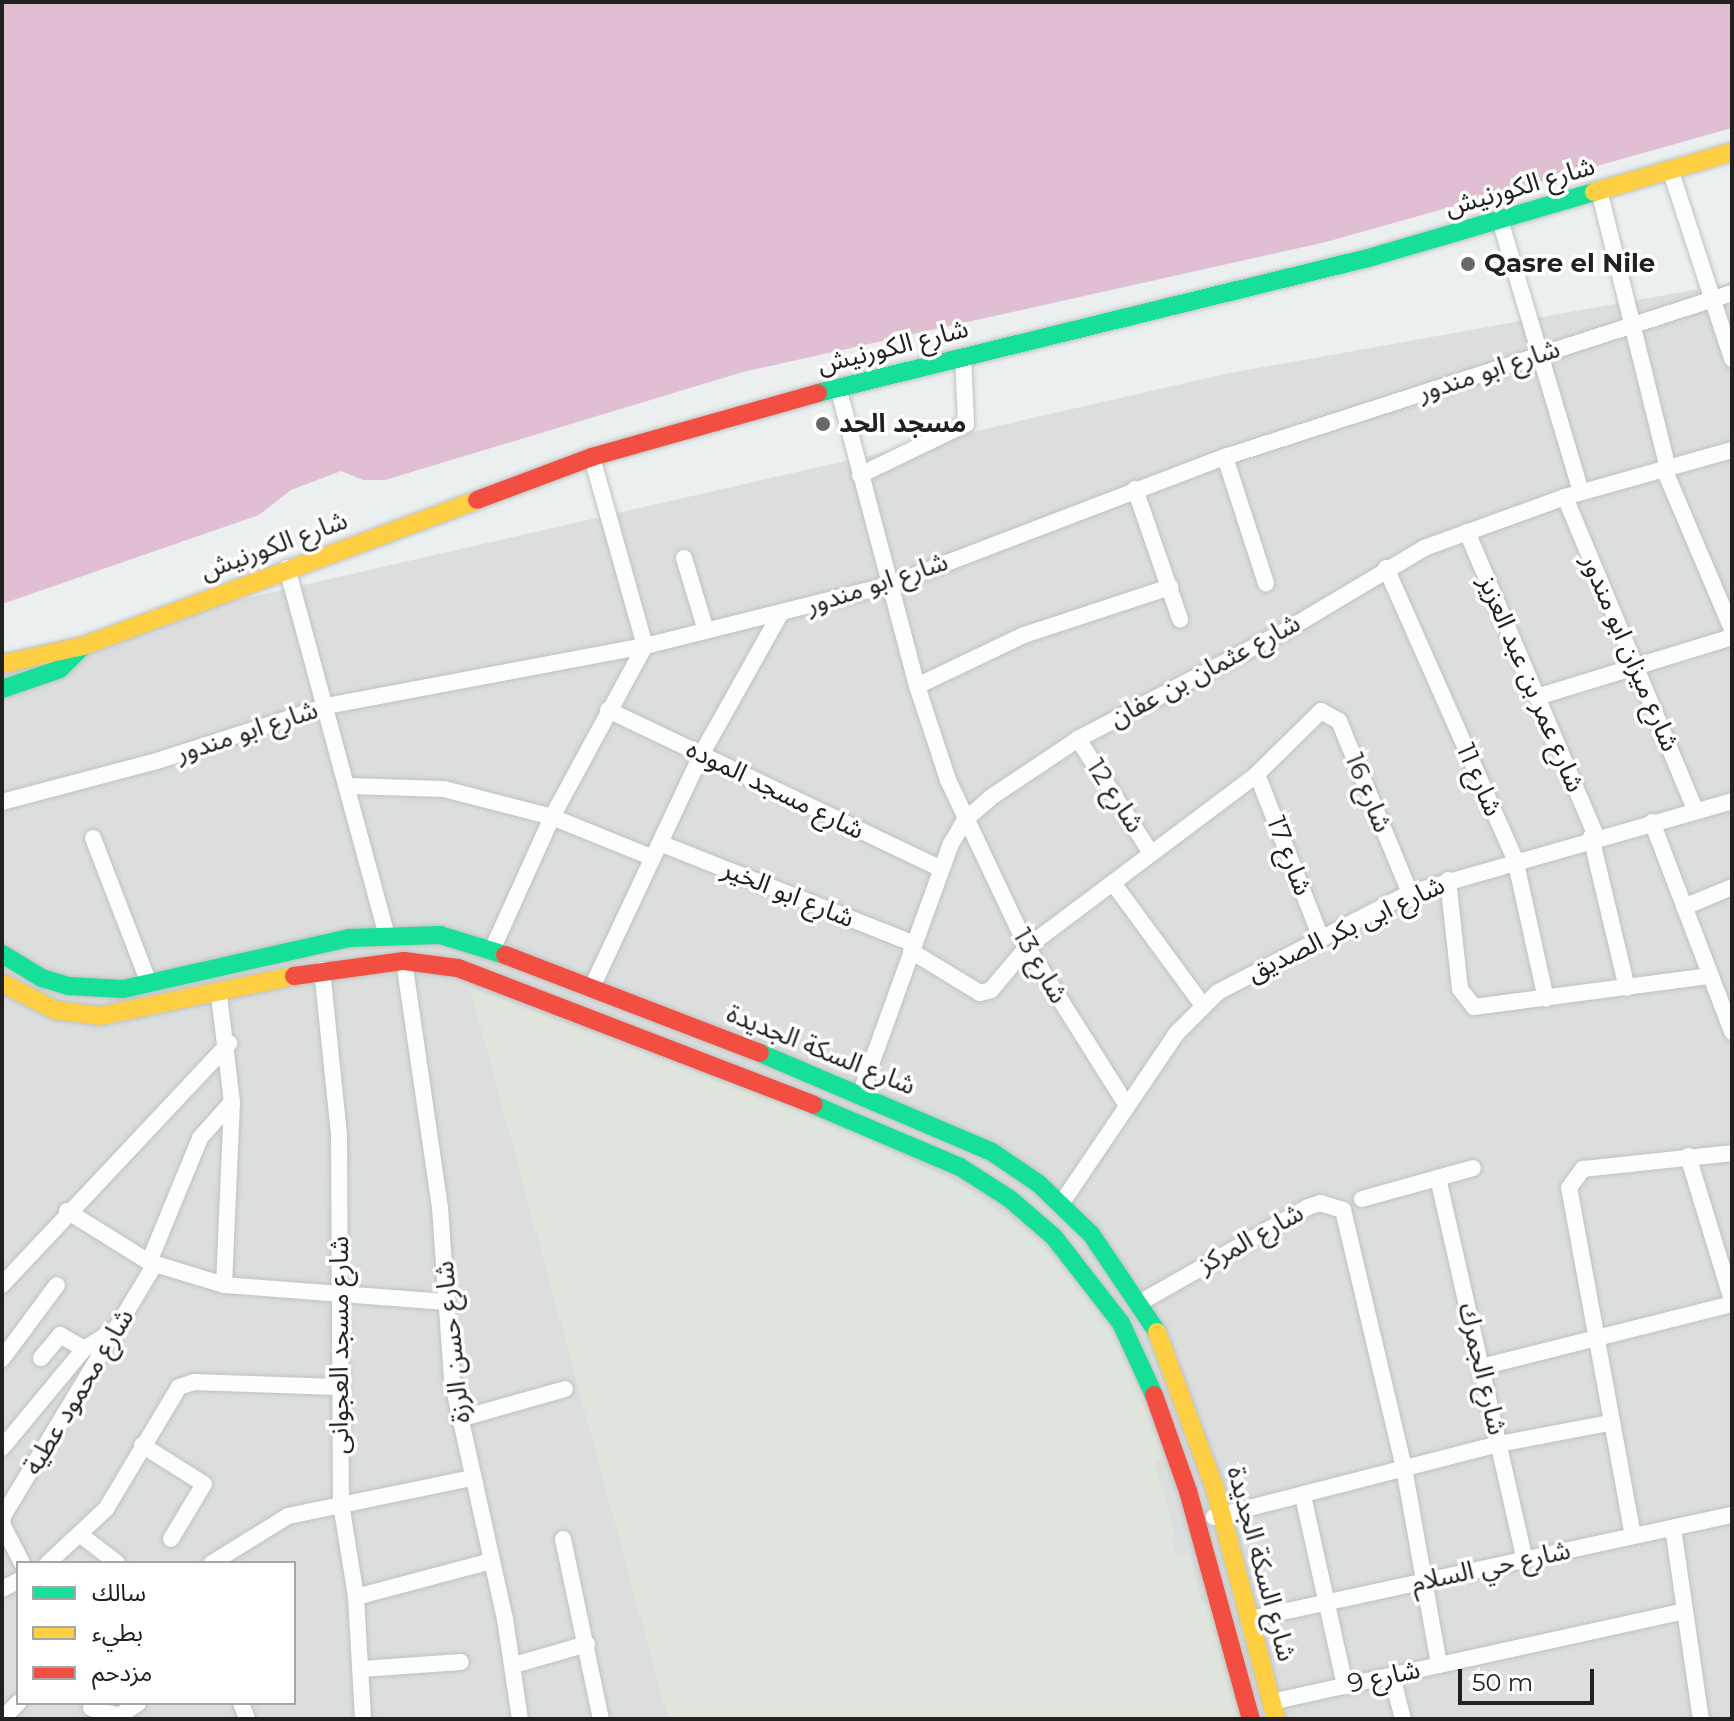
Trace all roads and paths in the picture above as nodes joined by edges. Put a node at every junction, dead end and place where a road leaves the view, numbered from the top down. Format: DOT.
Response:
graph roads {
  1 [pos="1732,152"];
  2 [pos="1670,169"];
  3 [pos="1599,190"];
  4 [pos="1500,220"];
  5 [pos="1732,293"];
  6 [pos="1711,299"];
  7 [pos="1631,325"];
  8 [pos="1540,354"];
  9 [pos="963,356"];
  10 [pos="1732,359"];
  11 [pos="838,387"];
  12 [pos="1732,450"];
  13 [pos="592,457"];
  14 [pos="1225,457"];
  15 [pos="1666,468"];
  16 [pos="860,475"];
  17 [pos="1135,489"];
  18 [pos="1581,492"];
  19 [pos="1565,497"];
  20 [pos="1467,532"];
  21 [pos="684,558"];
  22 [pos="287,568"];
  23 [pos="1386,568"];
  24 [pos="1266,583"];
  25 [pos="889,585"];
  26 [pos="1170,587"];
  27 [pos="780,614"];
  28 [pos="1180,619"];
  29 [pos="1732,629"];
  30 [pos="706,631"];
  31 [pos="1732,637"];
  32 [pos="83,646"];
  33 [pos="645,646"];
  34 [pos="2,664"];
  35 [pos="1637,666"];
  36 [pos="917,686"];
  37 [pos="2,689"];
  38 [pos="1537,697"];
  39 [pos="327,706"];
  40 [pos="608,710"];
  41 [pos="1078,739"];
  42 [pos="701,755"];
  43 [pos="1257,774"];
  44 [pos="349,786"];
  45 [pos="1732,801"];
  46 [pos="2,802"];
  47 [pos="1695,810"];
  48 [pos="552,817"];
  49 [pos="965,820"];
  50 [pos="1652,822"];
  51 [pos="1594,836"];
  52 [pos="93,838"];
  53 [pos="657,850"];
  54 [pos="1151,853"];
  55 [pos="1515,859"];
  56 [pos="941,869"];
  57 [pos="1448,880"];
  58 [pos="1113,883"];
  59 [pos="1732,887"];
  60 [pos="1410,893"];
  61 [pos="1684,907"];
  62 [pos="386,933"];
  63 [pos="1321,938"];
  64 [pos="1027,947"];
  65 [pos="912,948"];
  66 [pos="492,950"];
  67 [pos="2,954"];
  68 [pos="404,961"];
  69 [pos="322,970"];
  70 [pos="1708,976"];
  71 [pos="2,983"];
  72 [pos="149,983"];
  73 [pos="592,987"];
  74 [pos="1627,988"];
  75 [pos="219,995"];
  76 [pos="1546,999"];
  77 [pos="1202,1004"];
  78 [pos="1732,1032"];
  79 [pos="229,1043"];
  80 [pos="861,1092"];
  81 [pos="232,1102"];
  82 [pos="1127,1106"];
  83 [pos="1732,1153"];
  84 [pos="1688,1156"];
  85 [pos="1473,1168"];
  86 [pos="1438,1178"];
  87 [pos="1362,1199"];
  88 [pos="1061,1204"];
  89 [pos="67,1211"];
  90 [pos="152,1263"];
  91 [pos="2,1285"];
  92 [pos="57,1285"];
  93 [pos="224,1285"];
  94 [pos="340,1294"];
  95 [pos="447,1302"];
  96 [pos="1141,1302"];
  97 [pos="1732,1302"];
  98 [pos="117,1328"];
  99 [pos="1598,1341"];
  100 [pos="84,1349"];
  101 [pos="41,1358"];
  102 [pos="2,1359"];
  103 [pos="1481,1367"];
  104 [pos="337,1387"];
  105 [pos="565,1389"];
  106 [pos="459,1419"];
  107 [pos="1609,1423"];
  108 [pos="1499,1444"];
  109 [pos="142,1445"];
  110 [pos="2,1448"];
  111 [pos="1404,1468"];
  112 [pos="472,1478"];
  113 [pos="1303,1496"];
  114 [pos="341,1504"];
  115 [pos="1223,1515"];
  116 [pos="1732,1515"];
  117 [pos="1197,1520"];
  118 [pos="1673,1528"];
  119 [pos="82,1536"];
  120 [pos="1633,1536"];
  121 [pos="171,1539"];
  122 [pos="563,1539"];
  123 [pos="1525,1560"];
  124 [pos="21,1561"];
  125 [pos="51,1561"];
  126 [pos="114,1561"];
  127 [pos="215,1561"];
  128 [pos="491,1561"];
  129 [pos="1423,1582"];
  130 [pos="356,1597"];
  131 [pos="1328,1603"];
  132 [pos="1685,1611"];
  133 [pos="1250,1619"];
  134 [pos="587,1644"];
  135 [pos="461,1662"];
  136 [pos="514,1665"];
  137 [pos="1439,1665"];
  138 [pos="362,1669"];
  139 [pos="1392,1676"];
  140 [pos="1345,1686"];
  141 [pos="90,1710"];
  142 [pos="1273,1711"];
  143 [pos="121,1717"];
  144 [pos="363,1719"];
  145 [pos="520,1719"];
  146 [pos="601,1719"];
  147 [pos="1251,1719"];
  148 [pos="1403,1719"];
  149 [pos="1701,1719"];
  1 -- 2 [label="main road, شارع الكورنيش"];
  2 -- 3 [label="main road, شارع الكورنيش"];
  2 -- 6 [label="street"];
  3 -- 4 [label="main road, شارع الكورنيش"];
  3 -- 7 [label="street"];
  4 -- 8 [label="street"];
  4 -- 9 [label="main road, شارع الكورنيش"];
  5 -- 6 [label="street, شارع ابو مندور"];
  6 -- 7 [label="street, شارع ابو مندور"];
  6 -- 10 [label="street"];
  7 -- 8 [label="street, شارع ابو مندور"];
  7 -- 15 [label="street"];
  8 -- 14 [label="street, شارع ابو مندور"];
  8 -- 18 [label="street"];
  9 -- 11 [label="main road, شارع الكورنيش"];
  9 -- 16 [label="street"];
  11 -- 13 [label="main road, شارع الكورنيش"];
  11 -- 16 [label="street, شارع 13"];
  12 -- 15 [label="street, شارع عثمان بن عفان"];
  13 -- 22 [label="main road, شارع الكورنيش"];
  13 -- 33 [label="street"];
  14 -- 17 [label="street, شارع ابو مندور"];
  14 -- 24 [label="street"];
  15 -- 18 [label="street, شارع عثمان بن عفان"];
  15 -- 29 [label="street"];
  16 -- 25 [label="street, شارع 13"];
  17 -- 25 [label="street, شارع ابو مندور"];
  17 -- 26 [label="street"];
  18 -- 19 [label="street, شارع عثمان بن عفان"];
  19 -- 20 [label="street, شارع عثمان بن عفان"];
  19 -- 35 [label="street, شارع ميزان ابو مندور"];
  20 -- 23 [label="street, شارع عثمان بن عفان"];
  20 -- 38 [label="street, شارع عمر بن عبد العزيز"];
  21 -- 30 [label="street"];
  22 -- 32 [label="main road, شارع الكورنيش"];
  22 -- 39 [label="street"];
  23 -- 41 [label="street, شارع عثمان بن عفان"];
  23 -- 55 [label="street, شارع 11"];
  25 -- 27 [label="street, شارع ابو مندور"];
  25 -- 36 [label="street, شارع 13"];
  26 -- 28 [label="street"];
  26 -- 36 [label="street"];
  27 -- 30 [label="street, شارع ابو مندور"];
  27 -- 42 [label="street"];
  30 -- 33 [label="street, شارع ابو مندور"];
  31 -- 35 [label="street"];
  32 -- 34 [label="main road, شارع الكورنيش"];
  32 -- 37 [label="main road, شارع الكورنيش"];
  33 -- 39 [label="street, شارع ابو مندور"];
  33 -- 40 [label="street"];
  35 -- 38 [label="street"];
  35 -- 47 [label="street, شارع ميزان ابو مندور"];
  36 -- 49 [label="street, شارع 13"];
  38 -- 51 [label="street, شارع عمر بن عبد العزيز"];
  39 -- 44 [label="street"];
  39 -- 46 [label="street, شارع ابو مندور"];
  40 -- 42 [label="street, شارع مسجد الموده"];
  40 -- 48 [label="street"];
  41 -- 49 [label="street, شارع عثمان بن عفان"];
  41 -- 54 [label="street, شارع 12"];
  42 -- 53 [label="street"];
  42 -- 56 [label="street, شارع مسجد الموده"];
  43 -- 54 [label="street"];
  43 -- 60 [label="street, شارع 16"];
  43 -- 63 [label="street, شارع 17"];
  44 -- 48 [label="street, شارع ابو الخير"];
  44 -- 62 [label="street"];
  45 -- 47 [label="street, شارع ابى بكر الصديق"];
  47 -- 50 [label="street, شارع ابى بكر الصديق"];
  48 -- 53 [label="street, شارع ابو الخير"];
  48 -- 66 [label="street"];
  49 -- 56 [label="street, شارع عثمان بن عفان"];
  49 -- 64 [label="street, شارع 13"];
  50 -- 51 [label="street, شارع ابى بكر الصديق"];
  50 -- 61 [label="street"];
  51 -- 55 [label="street, شارع ابى بكر الصديق"];
  51 -- 74 [label="street, شارع عمر بن عبد العزيز"];
  52 -- 72 [label="street"];
  53 -- 65 [label="street, شارع ابو الخير"];
  53 -- 73 [label="street"];
  54 -- 58 [label="street"];
  55 -- 57 [label="street, شارع ابى بكر الصديق"];
  55 -- 76 [label="street, شارع 11"];
  56 -- 65 [label="street, شارع عثمان بن عفان"];
  57 -- 60 [label="street, شارع ابى بكر الصديق"];
  57 -- 76 [label="street"];
  58 -- 64 [label="street"];
  58 -- 77 [label="street"];
  59 -- 61 [label="street"];
  60 -- 63 [label="street, شارع ابى بكر الصديق"];
  61 -- 70 [label="street"];
  62 -- 66 [label="main road, شارع السكة الجديدة"];
  62 -- 72 [label="main road, شارع السكة الجديدة"];
  63 -- 77 [label="street, شارع ابى بكر الصديق"];
  64 -- 65 [label="street, شارع ابو الخير"];
  64 -- 82 [label="street, شارع 13"];
  65 -- 80 [label="street, شارع عثمان بن عفان"];
  66 -- 73 [label="main road, شارع السكة الجديدة"];
  67 -- 72 [label="main road, شارع السكة الجديدة"];
  68 -- 69 [label="main road, شارع السكة الجديدة"];
  68 -- 95 [label="street, شارع حسن الرزة"];
  68 -- 117 [label="main road, شارع السكة الجديدة"];
  69 -- 75 [label="main road, شارع السكة الجديدة"];
  69 -- 94 [label="street, شارع مسجد العجوانى"];
  70 -- 74 [label="street"];
  70 -- 78 [label="street"];
  71 -- 75 [label="main road, شارع السكة الجديدة"];
  73 -- 80 [label="main road, شارع السكة الجديدة"];
  74 -- 76 [label="street"];
  75 -- 79 [label="street"];
  77 -- 82 [label="street, شارع ابى بكر الصديق"];
  79 -- 81 [label="street"];
  79 -- 89 [label="street"];
  80 -- 88 [label="main road, شارع السكة الجديدة"];
  81 -- 90 [label="street, شارع محمود عطية"];
  81 -- 93 [label="street"];
  82 -- 88 [label="street, شارع ابى بكر الصديق"];
  83 -- 84 [label="street"];
  84 -- 97 [label="street"];
  84 -- 99 [label="street"];
  85 -- 86 [label="street"];
  86 -- 87 [label="street"];
  86 -- 103 [label="street, شارع الجمرك"];
  88 -- 96 [label="main road, شارع السكة الجديدة"];
  89 -- 90 [label="street"];
  89 -- 91 [label="street"];
  90 -- 93 [label="street"];
  90 -- 98 [label="street, شارع محمود عطية"];
  92 -- 102 [label="street"];
  93 -- 94 [label="street"];
  94 -- 95 [label="street"];
  94 -- 104 [label="street, شارع مسجد العجوانى"];
  95 -- 106 [label="street, شارع حسن الرزة"];
  96 -- 111 [label="street, شارع المركز"];
  96 -- 115 [label="main road, شارع السكة الجديدة"];
  97 -- 99 [label="street"];
  98 -- 100 [label="street"];
  98 -- 124 [label="street, شارع محمود عطية"];
  99 -- 103 [label="street"];
  99 -- 107 [label="street"];
  100 -- 101 [label="street"];
  100 -- 110 [label="street"];
  103 -- 108 [label="street, شارع الجمرك"];
  104 -- 109 [label="street"];
  104 -- 114 [label="street, شارع مسجد العجوانى"];
  105 -- 106 [label="street"];
  106 -- 112 [label="street, شارع حسن الرزة"];
  107 -- 108 [label="street"];
  107 -- 120 [label="street"];
  108 -- 111 [label="street"];
  108 -- 123 [label="street, شارع الجمرك"];
  109 -- 119 [label="street"];
  109 -- 121 [label="street"];
  111 -- 113 [label="street"];
  111 -- 129 [label="street"];
  112 -- 114 [label="street"];
  112 -- 128 [label="street, شارع حسن الرزة"];
  113 -- 115 [label="street"];
  113 -- 131 [label="street"];
  114 -- 127 [label="street"];
  114 -- 130 [label="street, شارع مسجد العجوانى"];
  115 -- 117 [label="street"];
  115 -- 133 [label="main road, شارع السكة الجديدة"];
  116 -- 118 [label="street, شارع حي السلام"];
  117 -- 147 [label="main road, شارع السكة الجديدة"];
  118 -- 120 [label="street, شارع حي السلام"];
  118 -- 132 [label="street"];
  119 -- 125 [label="street"];
  119 -- 126 [label="street"];
  120 -- 123 [label="street, شارع حي السلام"];
  122 -- 134 [label="street"];
  123 -- 129 [label="street, شارع حي السلام"];
  128 -- 130 [label="street"];
  128 -- 136 [label="street, شارع حسن الرزة"];
  129 -- 131 [label="street, شارع حي السلام"];
  129 -- 137 [label="street"];
  130 -- 138 [label="street, شارع مسجد العجوانى"];
  131 -- 133 [label="street, شارع حي السلام"];
  131 -- 140 [label="street"];
  132 -- 137 [label="street, شارع 9"];
  132 -- 149 [label="street"];
  133 -- 142 [label="main road, شارع السكة الجديدة"];
  134 -- 136 [label="street"];
  134 -- 146 [label="street"];
  135 -- 138 [label="street"];
  136 -- 145 [label="street, شارع حسن الرزة"];
  137 -- 139 [label="street, شارع 9"];
  138 -- 144 [label="street, شارع مسجد العجوانى"];
  139 -- 140 [label="street, شارع 9"];
  139 -- 148 [label="street"];
  140 -- 142 [label="street, شارع 9"];
  141 -- 143 [label="street"];
}
